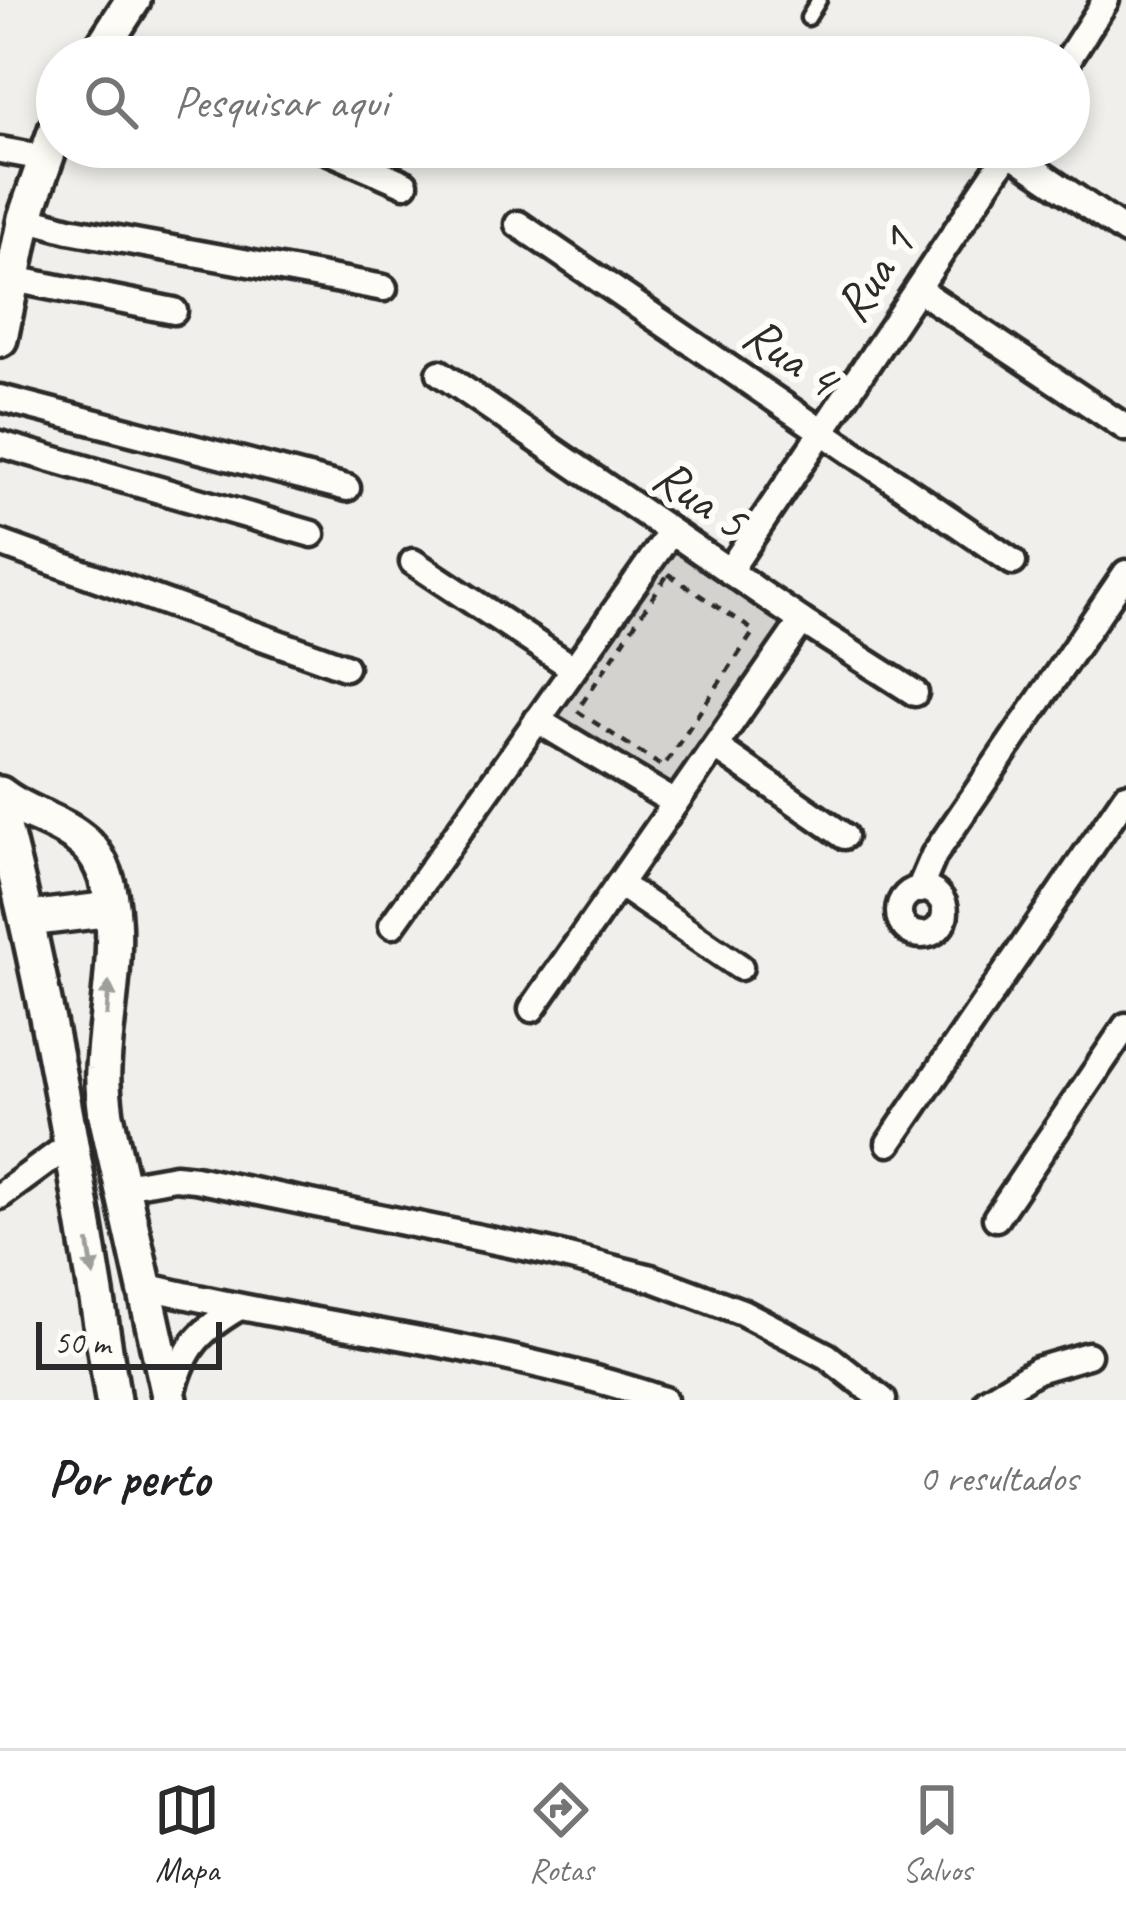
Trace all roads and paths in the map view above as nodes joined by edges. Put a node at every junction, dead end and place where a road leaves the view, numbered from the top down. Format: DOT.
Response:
graph roads {
  1 [pos="134,0"];
  2 [pos="819,0"];
  3 [pos="1106,0"];
  4 [pos="808,18"];
  5 [pos="117,36"];
  6 [pos="1083,36"];
  7 [pos="36,144"];
  8 [pos="0,149"];
  9 [pos="42,168"];
  10 [pos="368,168"];
  11 [pos="998,168"];
  12 [pos="1035,168"];
  13 [pos="405,184"];
  14 [pos="25,218"];
  15 [pos="518,224"];
  16 [pos="1126,232"];
  17 [pos="13,279"];
  18 [pos="384,288"];
  19 [pos="919,290"];
  20 [pos="174,311"];
  21 [pos="0,339"];
  22 [pos="440,373"];
  23 [pos="0,398"];
  24 [pos="1126,428"];
  25 [pos="819,430"];
  26 [pos="0,444"];
  27 [pos="346,488"];
  28 [pos="671,532"];
  29 [pos="312,534"];
  30 [pos="0,543"];
  31 [pos="413,562"];
  32 [pos="1013,562"];
  33 [pos="729,571"];
  34 [pos="668,574"];
  35 [pos="1126,574"];
  36 [pos="802,621"];
  37 [pos="346,667"];
  38 [pos="573,668"];
  39 [pos="915,693"];
  40 [pos="537,720"];
  41 [pos="716,747"];
  42 [pos="0,794"];
  43 [pos="1126,796"];
  44 [pos="674,803"];
  45 [pos="0,812"];
  46 [pos="844,836"];
  47 [pos="619,884"];
  48 [pos="920,890"];
  49 [pos="112,909"];
  50 [pos="28,919"];
  51 [pos="392,925"];
  52 [pos="740,967"];
  53 [pos="532,1010"];
  54 [pos="1126,1026"];
  55 [pos="72,1143"];
  56 [pos="889,1143"];
  57 [pos="124,1186"];
  58 [pos="0,1196"];
  59 [pos="996,1218"];
  60 [pos="145,1286"];
  61 [pos="238,1308"];
  62 [pos="1088,1355"];
  63 [pos="113,1400"];
  64 [pos="170,1400"];
  65 [pos="664,1400"];
  66 [pos="884,1400"];
  67 [pos="988,1400"];
  1 -- 5 [label="street"];
  2 -- 4 [label="lane"];
  3 -- 6 [label="street"];
  7 -- 8 [label="street"];
  9 -- 14 [label="street"];
  10 -- 13 [label="street"];
  11 -- 19 [label="street, Rua 1"];
  12 -- 16 [label="street"];
  14 -- 17 [label="street"];
  14 -- 18 [label="street"];
  15 -- 25 [label="street, Rua 4"];
  17 -- 20 [label="street"];
  17 -- 21 [label="street"];
  19 -- 24 [label="street"];
  19 -- 25 [label="street, Rua 1"];
  22 -- 28 [label="street, Rua 5"];
  23 -- 27 [label="street"];
  25 -- 32 [label="street, Rua 4"];
  25 -- 33 [label="street, Rua 1"];
  26 -- 29 [label="street"];
  28 -- 33 [label="street, Rua 5"];
  28 -- 38 [label="street"];
  30 -- 37 [label="street"];
  31 -- 38 [label="street"];
  33 -- 36 [label="street, Rua 5"];
  34 -- 34 [label="path"];
  35 -- 48 [label="street"];
  36 -- 39 [label="street, Rua 5"];
  36 -- 41 [label="street"];
  38 -- 40 [label="street"];
  40 -- 44 [label="street"];
  40 -- 51 [label="street"];
  41 -- 44 [label="street"];
  41 -- 46 [label="street"];
  42 -- 49 [label="street"];
  43 -- 56 [label="street"];
  44 -- 47 [label="street"];
  45 -- 50 [label="street"];
  47 -- 52 [label="street"];
  47 -- 53 [label="street"];
  49 -- 50 [label="street"];
  57 -- 49 [label="street, one-way"];
  50 -- 55 [label="street"];
  54 -- 59 [label="street"];
  55 -- 58 [label="street"];
  55 -- 63 [label="street, one-way"];
  57 -- 60 [label="street"];
  57 -- 66 [label="street"];
  60 -- 61 [label="street"];
  60 -- 64 [label="street"];
  61 -- 64 [label="street"];
  61 -- 65 [label="street"];
  62 -- 67 [label="street"];
}
